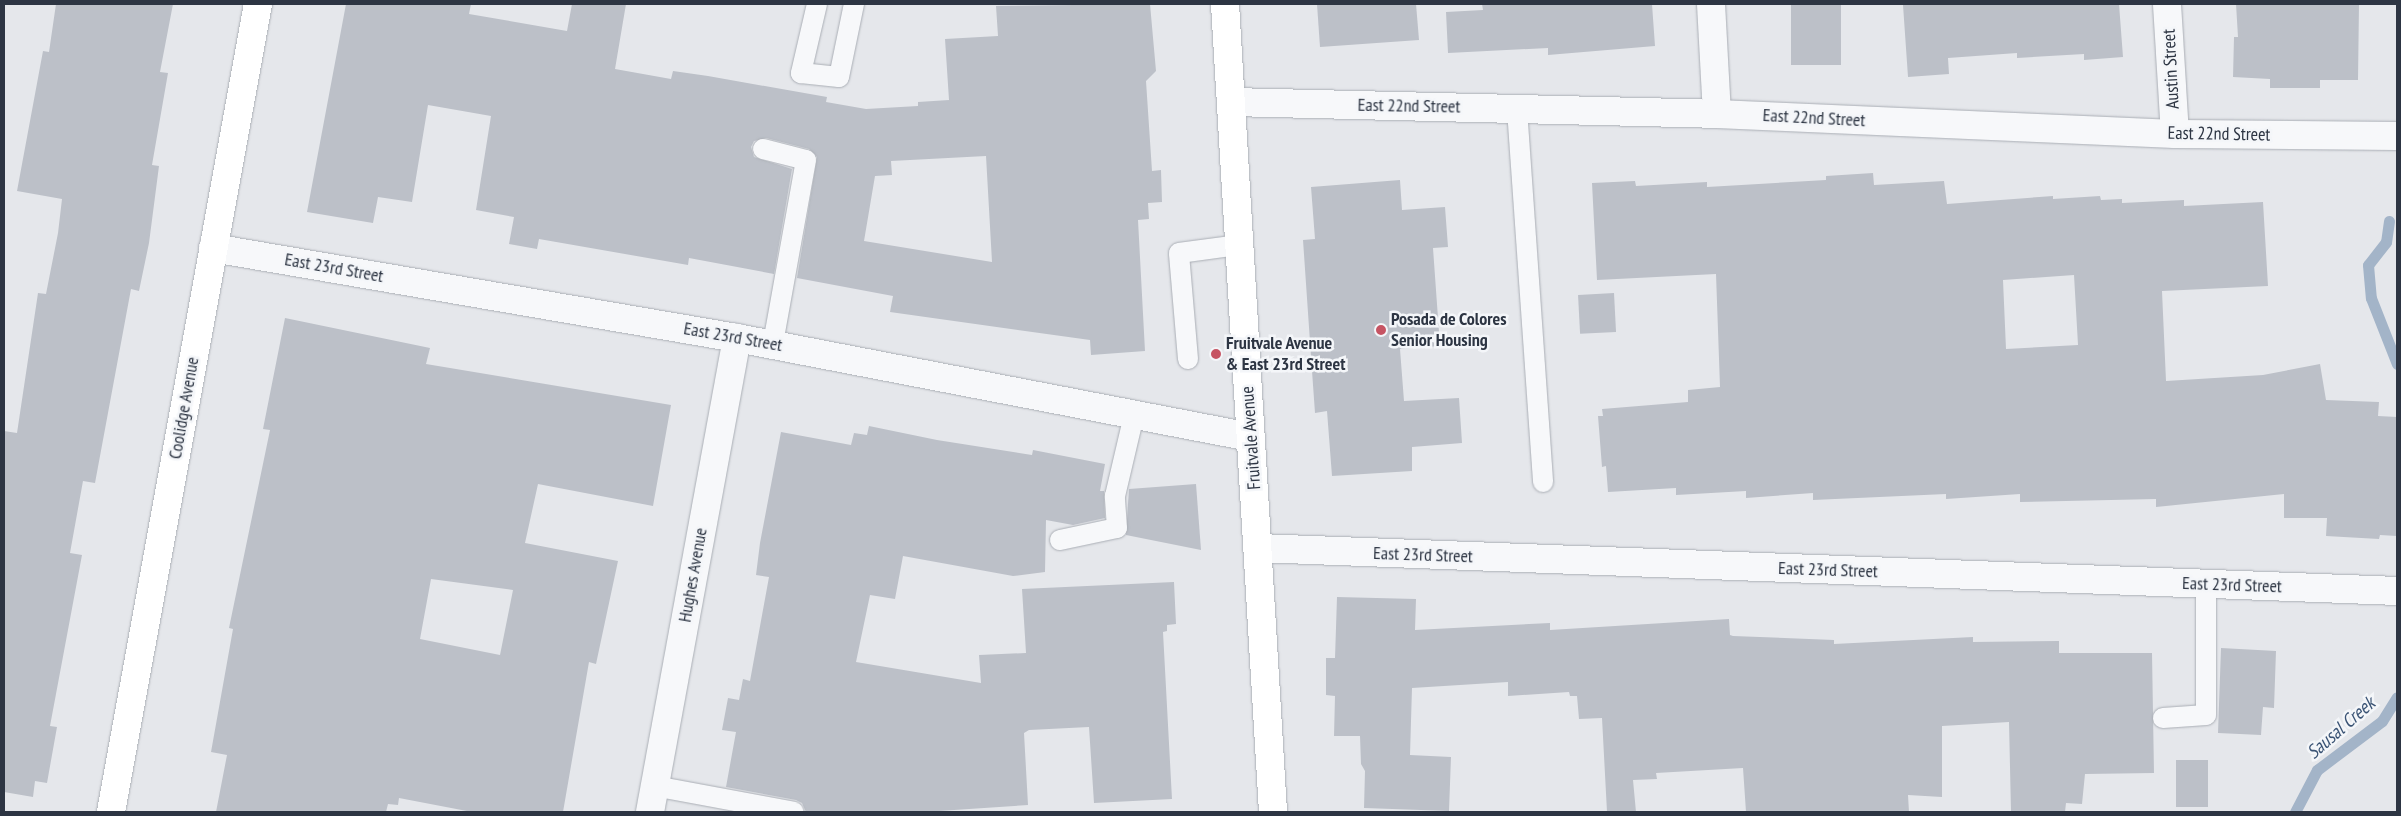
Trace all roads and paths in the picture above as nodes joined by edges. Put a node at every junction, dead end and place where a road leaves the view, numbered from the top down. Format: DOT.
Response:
graph roads {
  1 [pos="258,4"];
  2 [pos="817,4"];
  3 [pos="854,4"];
  4 [pos="1225,4"];
  5 [pos="1711,4"];
  6 [pos="2167,4"];
  7 [pos="1231,102"];
  8 [pos="1518,109"];
  9 [pos="1717,114"];
  10 [pos="2175,134"];
  11 [pos="2397,136"];
  12 [pos="763,149"];
  13 [pos="1239,245"];
  14 [pos="213,248"];
  15 [pos="737,338"];
  16 [pos="773,344"];
  17 [pos="1188,358"];
  18 [pos="1134,415"];
  19 [pos="1250,437"];
  20 [pos="1542,482"];
  21 [pos="1060,540"];
  22 [pos="1258,548"];
  23 [pos="2206,584"];
  24 [pos="2397,591"];
  25 [pos="2163,718"];
  26 [pos="652,799"];
  27 [pos="111,812"];
  28 [pos="794,812"];
  29 [pos="1273,812"];
  1 -- 14 [label="main road, Coolidge Avenue"];
  2 -- 3 [label="lane"];
  4 -- 7 [label="main road, Fruitvale Avenue"];
  5 -- 9 [label="street"];
  6 -- 10 [label="street, Austin Street"];
  7 -- 8 [label="street, East 22nd Street"];
  7 -- 13 [label="main road, Fruitvale Avenue"];
  8 -- 9 [label="street, East 22nd Street"];
  8 -- 20 [label="lane"];
  9 -- 10 [label="street, East 22nd Street"];
  10 -- 11 [label="street, East 22nd Street"];
  12 -- 16 [label="lane"];
  13 -- 17 [label="lane"];
  13 -- 19 [label="main road, Fruitvale Avenue"];
  14 -- 15 [label="street, East 23rd Street"];
  14 -- 27 [label="main road, Coolidge Avenue"];
  15 -- 16 [label="street, East 23rd Street"];
  15 -- 26 [label="street, Hughes Avenue"];
  16 -- 18 [label="street, East 23rd Street"];
  18 -- 19 [label="street, East 23rd Street"];
  18 -- 21 [label="lane"];
  19 -- 22 [label="main road, Fruitvale Avenue"];
  22 -- 23 [label="street, East 23rd Street"];
  22 -- 29 [label="main road, Fruitvale Avenue"];
  23 -- 24 [label="street, East 23rd Street"];
  23 -- 25 [label="lane"];
  26 -- 28 [label="lane"];
}
